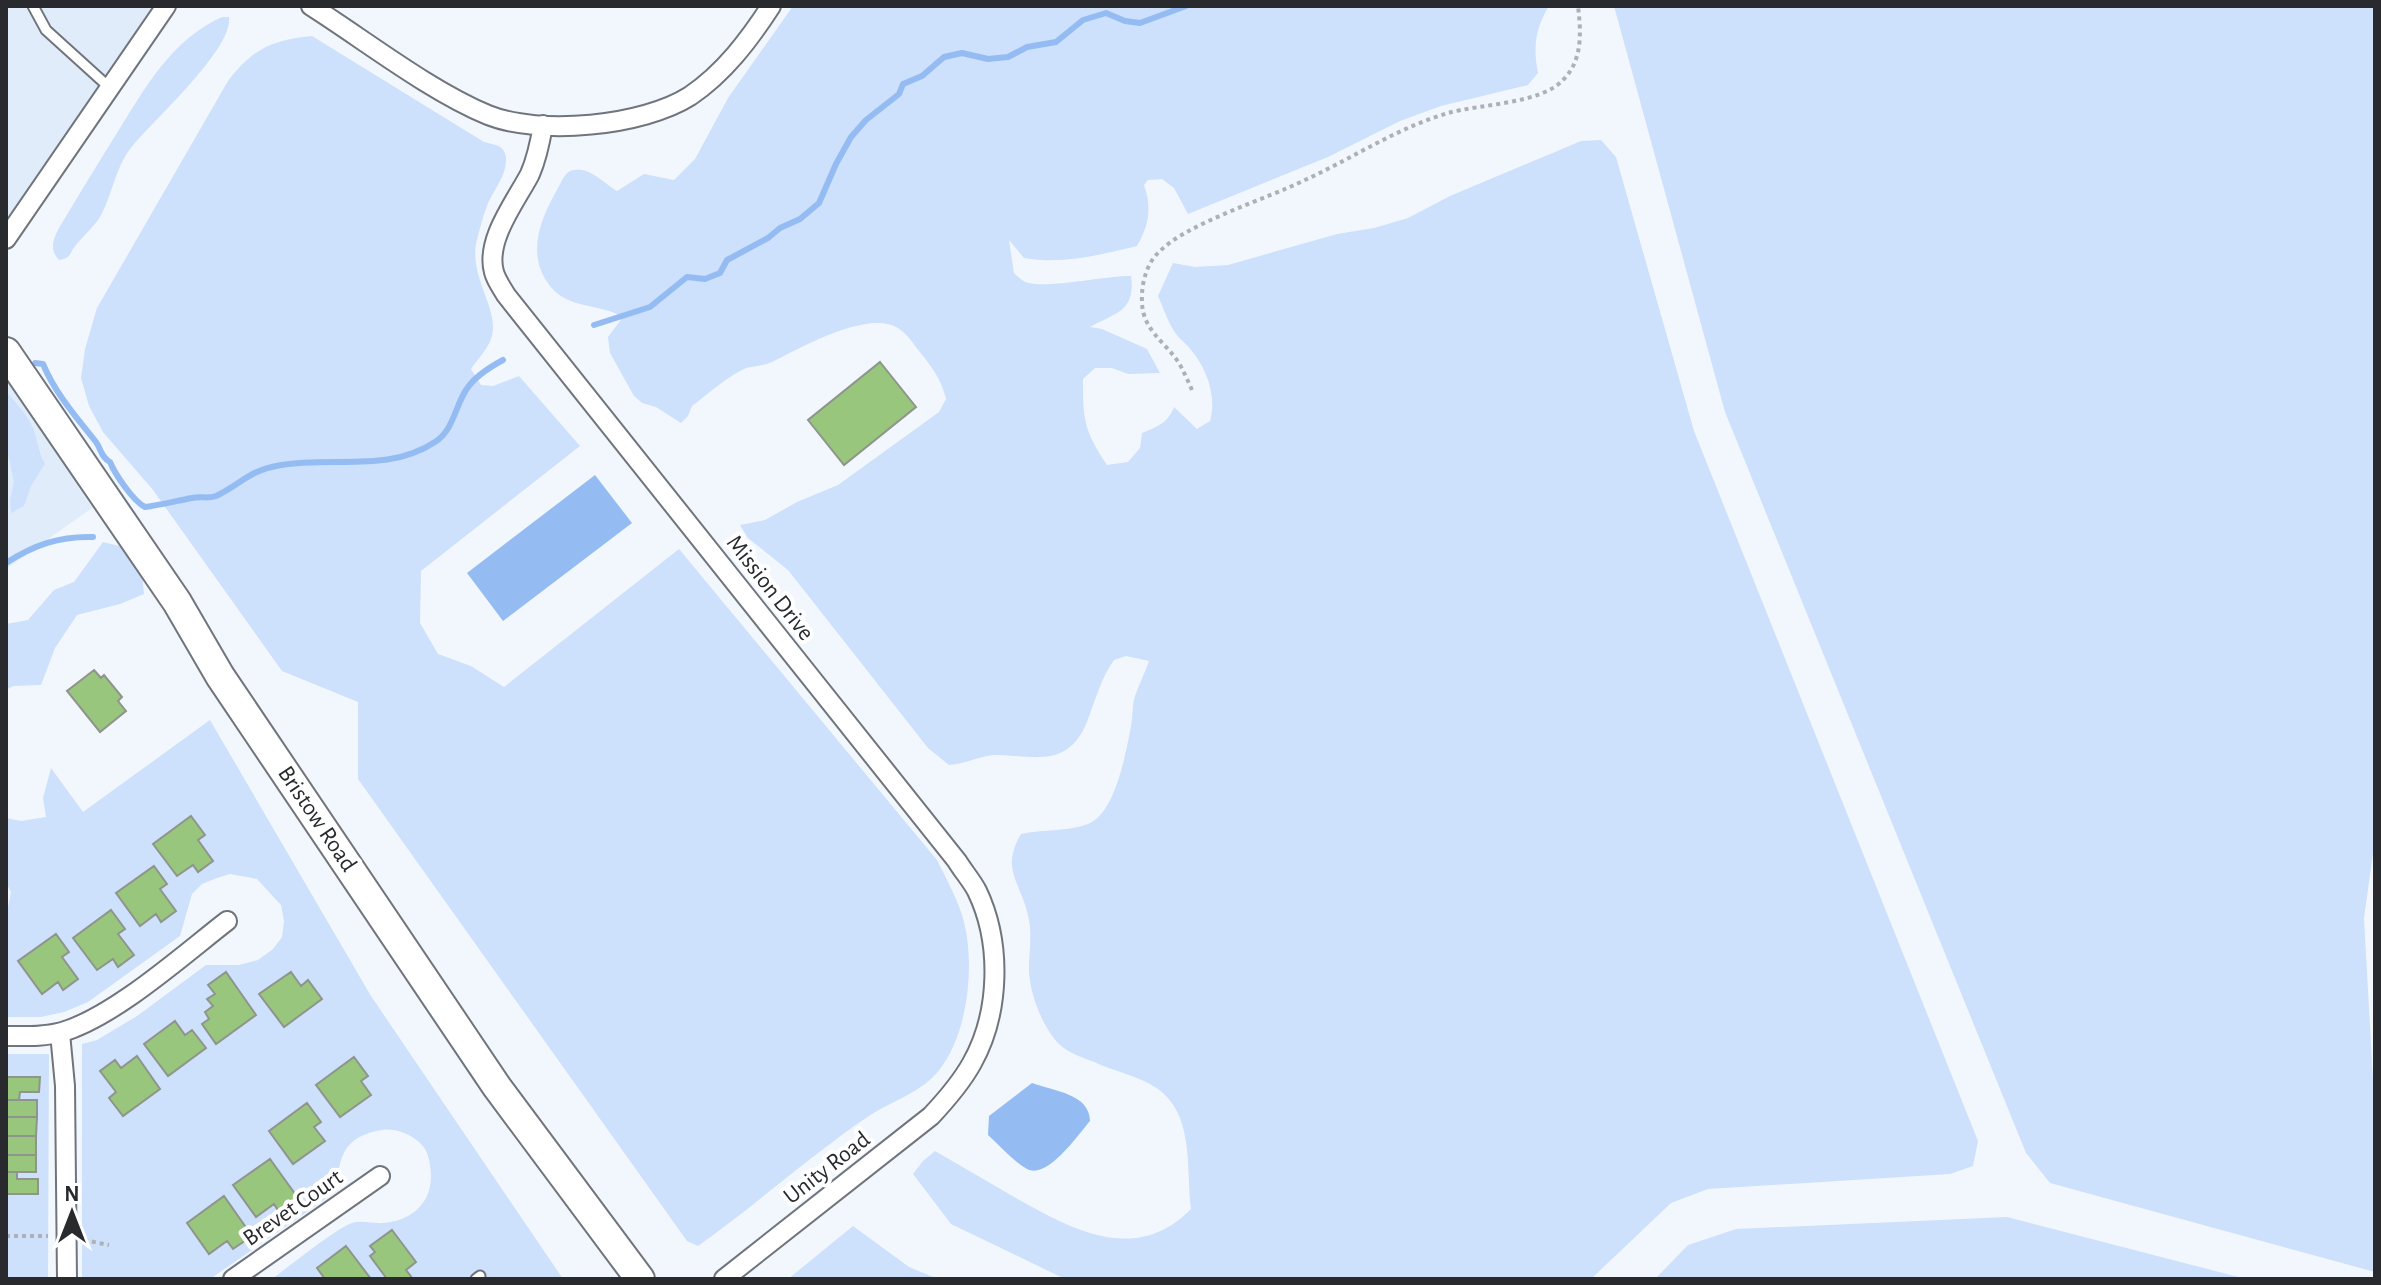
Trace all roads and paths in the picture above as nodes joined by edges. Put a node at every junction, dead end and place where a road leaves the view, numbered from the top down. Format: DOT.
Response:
graph roads {
  1 [pos="33,6"];
  2 [pos="166,6"];
  3 [pos="311,6"];
  4 [pos="771,6"];
  5 [pos="1578,6"];
  6 [pos="110,88"];
  7 [pos="543,125"];
  8 [pos="6,239"];
  9 [pos="6,352"];
  10 [pos="1192,390"];
  11 [pos="227,921"];
  12 [pos="60,1033"];
  13 [pos="6,1036"];
  14 [pos="955,1091"];
  15 [pos="380,1176"];
  16 [pos="67,1279"];
  17 [pos="233,1279"];
  18 [pos="640,1279"];
  19 [pos="724,1279"];
  1 -- 6 [label="lane"];
  2 -- 6 [label="street"];
  3 -- 7 [label="street"];
  4 -- 7 [label="street"];
  5 -- 10 [label="path"];
  6 -- 8 [label="street"];
  7 -- 14 [label="street, Mission Drive"];
  9 -- 18 [label="main road, Bristow Road"];
  11 -- 12 [label="street"];
  12 -- 13 [label="street"];
  12 -- 16 [label="street"];
  14 -- 19 [label="street, Unity Road"];
  15 -- 17 [label="street, Brevet Court"];
}
